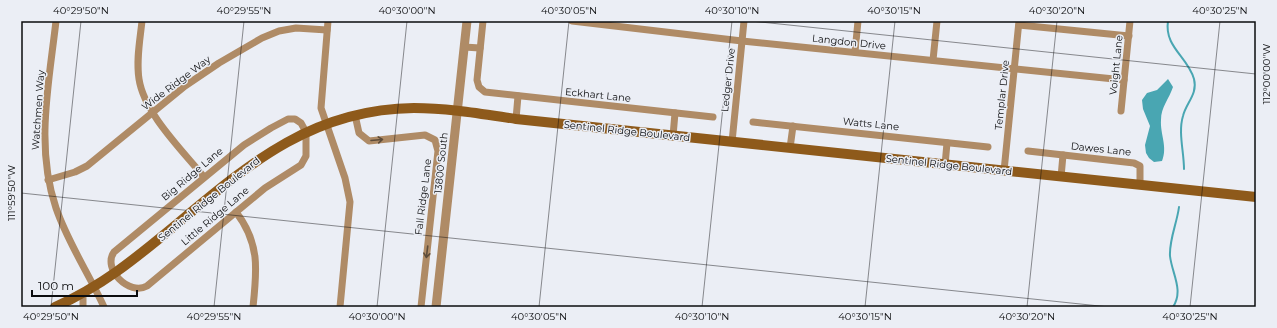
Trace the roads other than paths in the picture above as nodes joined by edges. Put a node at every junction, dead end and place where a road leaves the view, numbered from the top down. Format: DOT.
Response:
graph roads {
  1 [pos="56,21"];
  2 [pos="142,21"];
  3 [pos="328,21"];
  4 [pos="467,21"];
  5 [pos="483,21"];
  6 [pos="572,21"];
  7 [pos="744,21"];
  8 [pos="858,21"];
  9 [pos="937,21"];
  10 [pos="1130,21"];
  11 [pos="1019,23"];
  12 [pos="327,30"];
  13 [pos="1129,36"];
  14 [pos="742,41"];
  15 [pos="464,47"];
  16 [pos="480,48"];
  17 [pos="855,52"];
  18 [pos="933,60"];
  19 [pos="1014,69"];
  20 [pos="1124,80"];
  21 [pos="518,96"];
  22 [pos="1121,111"];
  23 [pos="152,112"];
  24 [pos="457,112"];
  25 [pos="675,113"];
  26 [pos="355,116"];
  27 [pos="713,117"];
  28 [pos="516,119"];
  29 [pos="753,122"];
  30 [pos="326,124"];
  31 [pos="793,126"];
  32 [pos="306,132"];
  33 [pos="673,136"];
  34 [pos="732,142"];
  35 [pos="947,143"];
  36 [pos="988,147"];
  37 [pos="790,148"];
  38 [pos="1028,151"];
  39 [pos="1063,155"];
  40 [pos="944,165"];
  41 [pos="1004,171"];
  42 [pos="204,177"];
  43 [pos="1061,177"];
  44 [pos="48,180"];
  45 [pos="1140,185"];
  46 [pos="1256,197"];
  47 [pos="236,212"];
  48 [pos="115,274"];
  49 [pos="95,288"];
  50 [pos="83,294"];
  51 [pos="55,307"];
  52 [pos="83,307"];
  53 [pos="104,307"];
  54 [pos="253,307"];
  55 [pos="340,307"];
  56 [pos="420,307"];
  57 [pos="436,307"];
  1 -- 44 [label="street, Watchmen Way"];
  2 -- 23 [label="street"];
  3 -- 12 [label="street"];
  4 -- 15 [label="street, 13800 South"];
  5 -- 16 [label="street"];
  6 -- 14 [label="street, Langdon Drive"];
  7 -- 14 [label="street, Ledger Drive"];
  8 -- 17 [label="street"];
  9 -- 18 [label="street"];
  10 -- 13 [label="street, Voight Lane"];
  11 -- 13 [label="street"];
  11 -- 19 [label="street, Templar Drive"];
  12 -- 23 [label="street, Wide Ridge Way"];
  12 -- 30 [label="street"];
  13 -- 20 [label="street, Voight Lane"];
  14 -- 17 [label="street, Langdon Drive"];
  14 -- 34 [label="street, Ledger Drive"];
  15 -- 16 [label="street"];
  15 -- 24 [label="street, 13800 South"];
  16 -- 21 [label="street, Eckhart Lane"];
  17 -- 18 [label="street, Langdon Drive"];
  18 -- 19 [label="street, Langdon Drive"];
  19 -- 20 [label="street, Langdon Drive"];
  19 -- 41 [label="street, Templar Drive"];
  20 -- 22 [label="street, Voight Lane"];
  21 -- 25 [label="street, Eckhart Lane"];
  21 -- 28 [label="street"];
  23 -- 42 [label="street"];
  23 -- 44 [label="street, Wide Ridge Way"];
  24 -- 26 [label="main road, Sentinel Ridge Boulevard"];
  24 -- 28 [label="main road, Sentinel Ridge Boulevard"];
  24 -- 57 [label="street, 13800 South"];
  25 -- 27 [label="street, Eckhart Lane"];
  25 -- 33 [label="street"];
  26 -- 30 [label="main road, Sentinel Ridge Boulevard"];
  26 -- 56 [label="street, Fall Ridge Lane, one-way"];
  28 -- 33 [label="main road, Sentinel Ridge Boulevard"];
  29 -- 31 [label="street, Watts Lane"];
  30 -- 32 [label="main road, Sentinel Ridge Boulevard"];
  30 -- 55 [label="street"];
  31 -- 35 [label="street, Watts Lane"];
  31 -- 37 [label="street"];
  32 -- 42 [label="street, Big Ridge Lane"];
  32 -- 47 [label="street, Little Ridge Lane"];
  32 -- 48 [label="main road, Sentinel Ridge Boulevard"];
  33 -- 34 [label="main road, Sentinel Ridge Boulevard"];
  34 -- 37 [label="main road, Sentinel Ridge Boulevard"];
  35 -- 36 [label="street, Watts Lane"];
  35 -- 40 [label="street"];
  37 -- 40 [label="main road, Sentinel Ridge Boulevard"];
  38 -- 39 [label="street, Dawes Lane"];
  39 -- 43 [label="street, Dawes Lane"];
  39 -- 45 [label="street, Dawes Lane"];
  40 -- 41 [label="main road, Sentinel Ridge Boulevard"];
  41 -- 43 [label="main road, Sentinel Ridge Boulevard"];
  42 -- 48 [label="street, Big Ridge Lane"];
  43 -- 45 [label="main road, Sentinel Ridge Boulevard"];
  44 -- 49 [label="street, Watchmen Way"];
  45 -- 46 [label="main road, Sentinel Ridge Boulevard"];
  47 -- 48 [label="street, Little Ridge Lane"];
  47 -- 54 [label="street"];
  48 -- 49 [label="main road, Sentinel Ridge Boulevard"];
  49 -- 50 [label="main road, Sentinel Ridge Boulevard"];
  49 -- 53 [label="street, Watchmen Way"];
  50 -- 51 [label="main road, Sentinel Ridge Boulevard"];
  50 -- 52 [label="street"];
}
